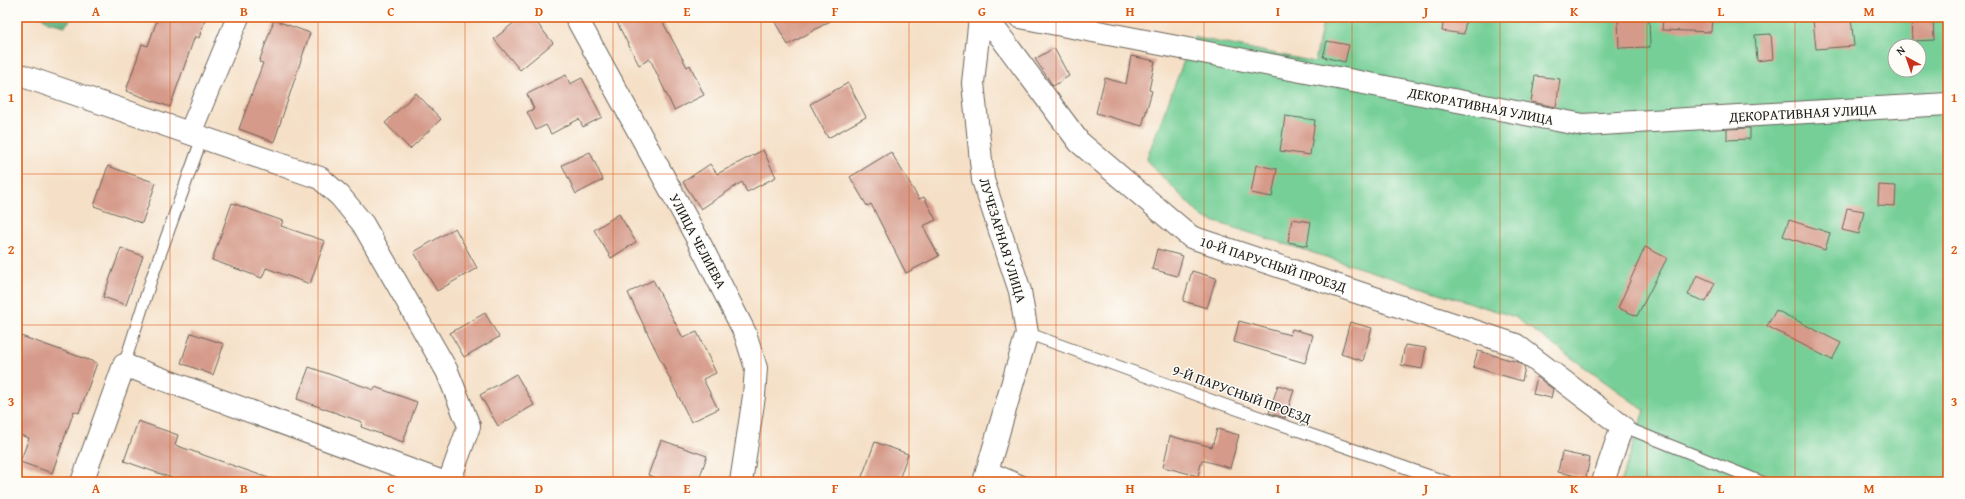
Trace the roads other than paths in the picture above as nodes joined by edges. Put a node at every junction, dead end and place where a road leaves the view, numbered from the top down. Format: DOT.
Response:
graph roads {
  1 [pos="238,17"];
  2 [pos="576,17"];
  3 [pos="980,17"];
  4 [pos="986,17"];
  5 [pos="1020,17"];
  6 [pos="17,74"];
  7 [pos="1948,104"];
  8 [pos="196,136"];
  9 [pos="1027,333"];
  10 [pos="124,364"];
  11 [pos="1622,426"];
  12 [pos="986,474"];
  13 [pos="82,482"];
  14 [pos="444,482"];
  15 [pos="449,482"];
  16 [pos="741,482"];
  17 [pos="1024,482"];
  18 [pos="1446,482"];
  19 [pos="1603,482"];
  20 [pos="1762,482"];
  1 -- 8 [label="street"];
  2 -- 16 [label="street, УЛИЦА ЧЕЛИЕВА"];
  3 -- 9 [label="street, ЛУЧЕЗАРНАЯ УЛИЦА"];
  4 -- 11 [label="street, 10-Й ПАРУСНЫЙ ПРОЕЗД"];
  5 -- 7 [label="street, ДЕКОРАТИВНАЯ УЛИЦА"];
  6 -- 8 [label="street"];
  8 -- 10 [label="lane"];
  8 -- 15 [label="street"];
  9 -- 12 [label="street, ЛУЧЕЗАРНАЯ УЛИЦА"];
  9 -- 18 [label="lane, 9-Й ПАРУСНЫЙ ПРОЕЗД"];
  10 -- 13 [label="street"];
  10 -- 14 [label="street"];
  11 -- 19 [label="street"];
  11 -- 20 [label="lane"];
  12 -- 17 [label="lane"];
}
